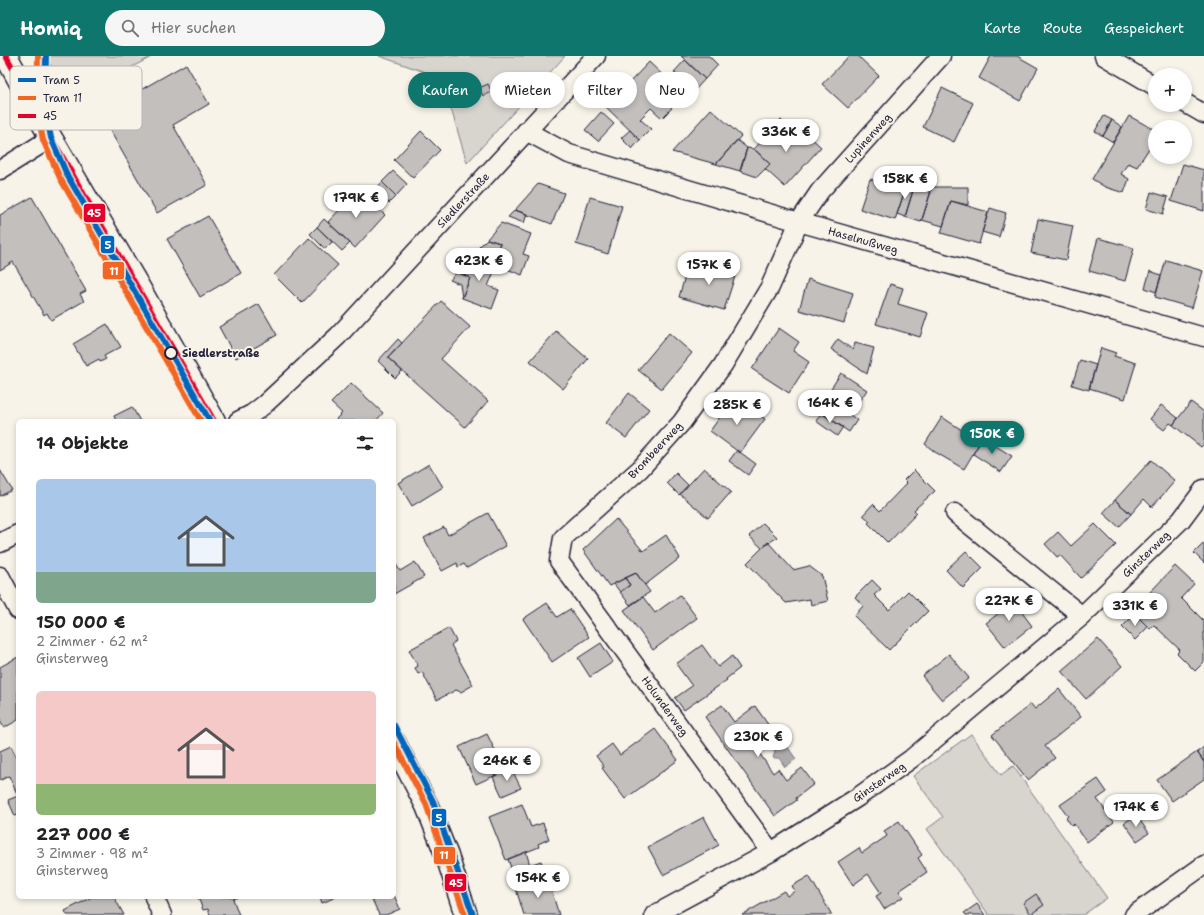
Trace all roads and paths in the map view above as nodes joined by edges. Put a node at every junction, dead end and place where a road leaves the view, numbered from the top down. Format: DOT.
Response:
graph roads {
  1 [pos="6,56"];
  2 [pos="596,56"];
  3 [pos="941,56"];
  4 [pos="1104,56"];
  5 [pos="11,66"];
  6 [pos="1148,82"];
  7 [pos="1192,107"];
  8 [pos="1204,114"];
  9 [pos="47,130"];
  10 [pos="526,131"];
  11 [pos="51,138"];
  12 [pos="0,170"];
  13 [pos="799,222"];
  14 [pos="1204,337"];
  15 [pos="213,419"];
  16 [pos="242,419"];
  17 [pos="1204,488"];
  18 [pos="955,513"];
  19 [pos="16,535"];
  20 [pos="0,543"];
  21 [pos="559,561"];
  22 [pos="0,576"];
  23 [pos="16,606"];
  24 [pos="1082,616"];
  25 [pos="396,746"];
  26 [pos="771,852"];
  27 [pos="1204,865"];
  28 [pos="155,899"];
  29 [pos="162,915"];
  30 [pos="466,915"];
  31 [pos="654,915"];
  32 [pos="1134,915"];
  1 -- 5 [label="street"];
  2 -- 10 [label="street, Siedlerstraße"];
  3 -- 13 [label="street, Lupinenweg"];
  4 -- 6 [label="street"];
  7 -- 8 [label="street"];
  9 -- 11 [label="street"];
  10 -- 13 [label="street, Haselnußweg"];
  10 -- 16 [label="street, Siedlerstraße"];
  11 -- 12 [label="street"];
  11 -- 15 [label="street"];
  13 -- 14 [label="street, Haselnußweg"];
  13 -- 21 [label="street, Brombeerweg"];
  17 -- 24 [label="street, Ginsterweg"];
  18 -- 24 [label="street"];
  19 -- 20 [label="street"];
  21 -- 26 [label="street, Holunderweg"];
  22 -- 23 [label="street"];
  24 -- 26 [label="street, Ginsterweg"];
  25 -- 30 [label="street"];
  26 -- 31 [label="street, Ginsterweg"];
  27 -- 32 [label="street"];
  28 -- 29 [label="street"];
}
